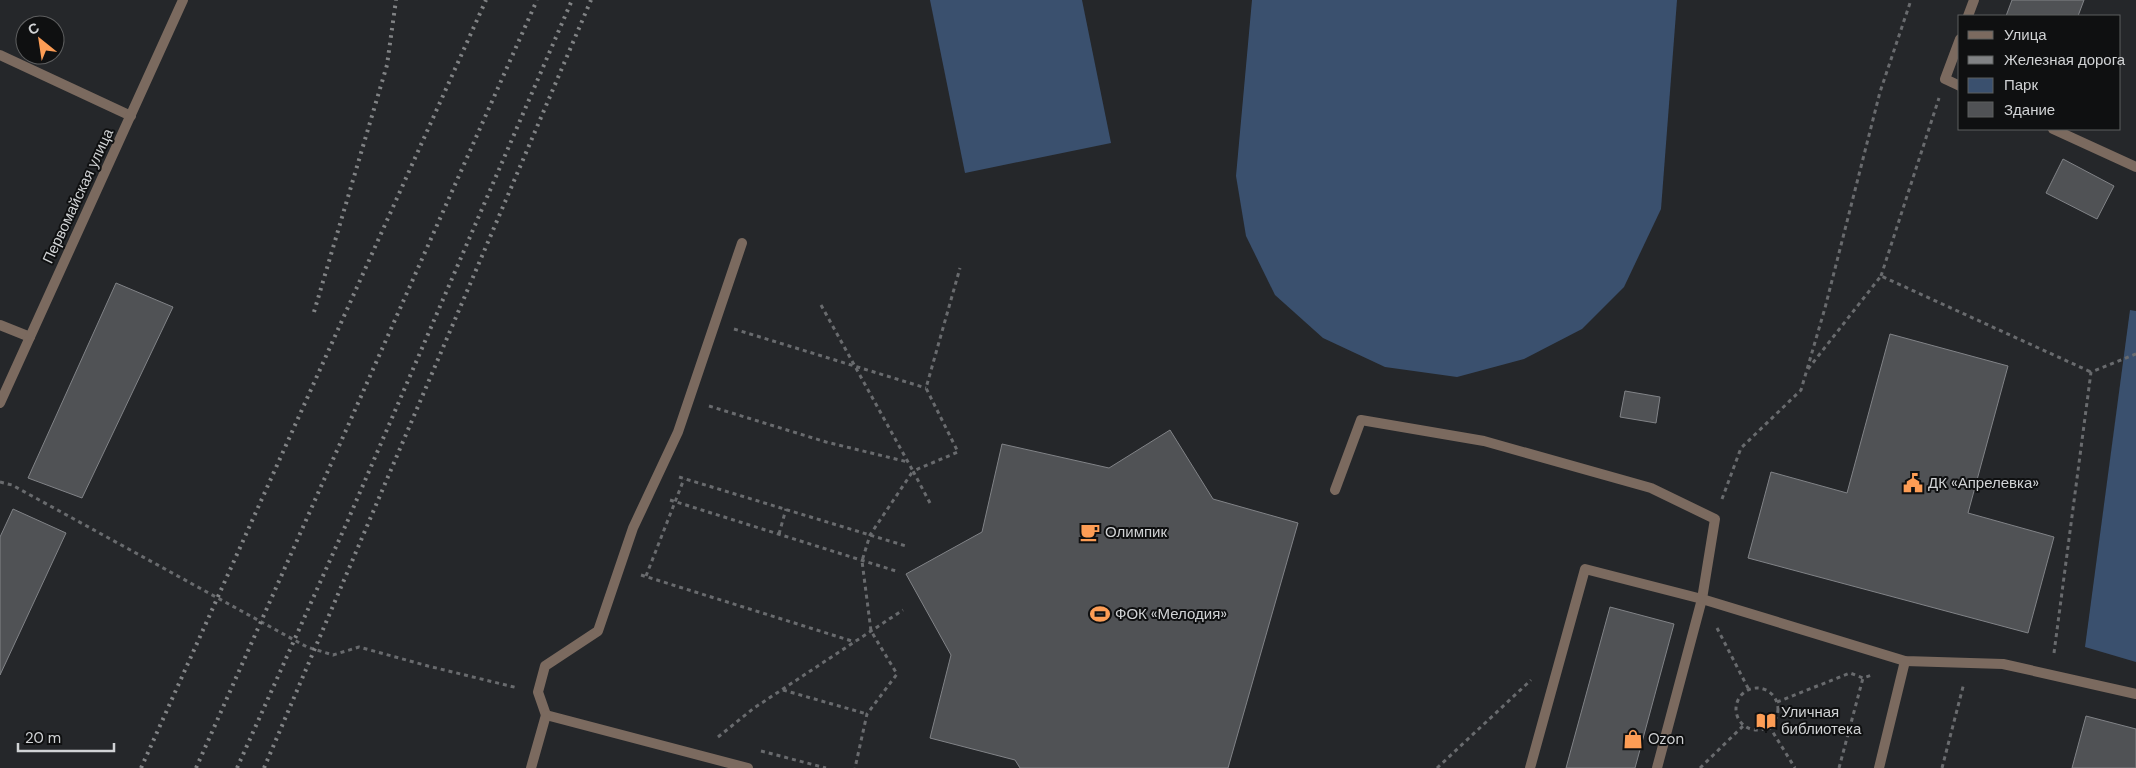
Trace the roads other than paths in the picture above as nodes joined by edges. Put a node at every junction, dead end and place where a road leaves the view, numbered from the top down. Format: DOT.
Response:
graph roads {
  1 [pos="183,0"];
  2 [pos="1974,0"];
  3 [pos="1968,15"];
  4 [pos="1958,44"];
  5 [pos="0,55"];
  6 [pos="1958,85"];
  7 [pos="131,116"];
  8 [pos="2055,130"];
  9 [pos="2136,167"];
  10 [pos="742,243"];
  11 [pos="0,325"];
  12 [pos="30,337"];
  13 [pos="0,404"];
  14 [pos="1335,490"];
  15 [pos="1702,598"];
  16 [pos="1905,661"];
  17 [pos="2136,694"];
  18 [pos="546,715"];
  19 [pos="531,768"];
  20 [pos="748,768"];
  21 [pos="1530,768"];
  22 [pos="1657,768"];
  23 [pos="1879,768"];
  1 -- 7 [label="street, Первомайская улица"];
  2 -- 3 [label="street"];
  4 -- 6 [label="street"];
  5 -- 7 [label="street"];
  7 -- 12 [label="street, Первомайская улица"];
  8 -- 9 [label="street"];
  10 -- 18 [label="street"];
  11 -- 12 [label="street"];
  12 -- 13 [label="street, Первомайская улица"];
  14 -- 15 [label="street"];
  15 -- 16 [label="street"];
  15 -- 21 [label="street"];
  15 -- 22 [label="street"];
  16 -- 17 [label="street"];
  16 -- 23 [label="street"];
  18 -- 19 [label="street"];
  18 -- 20 [label="street"];
}
